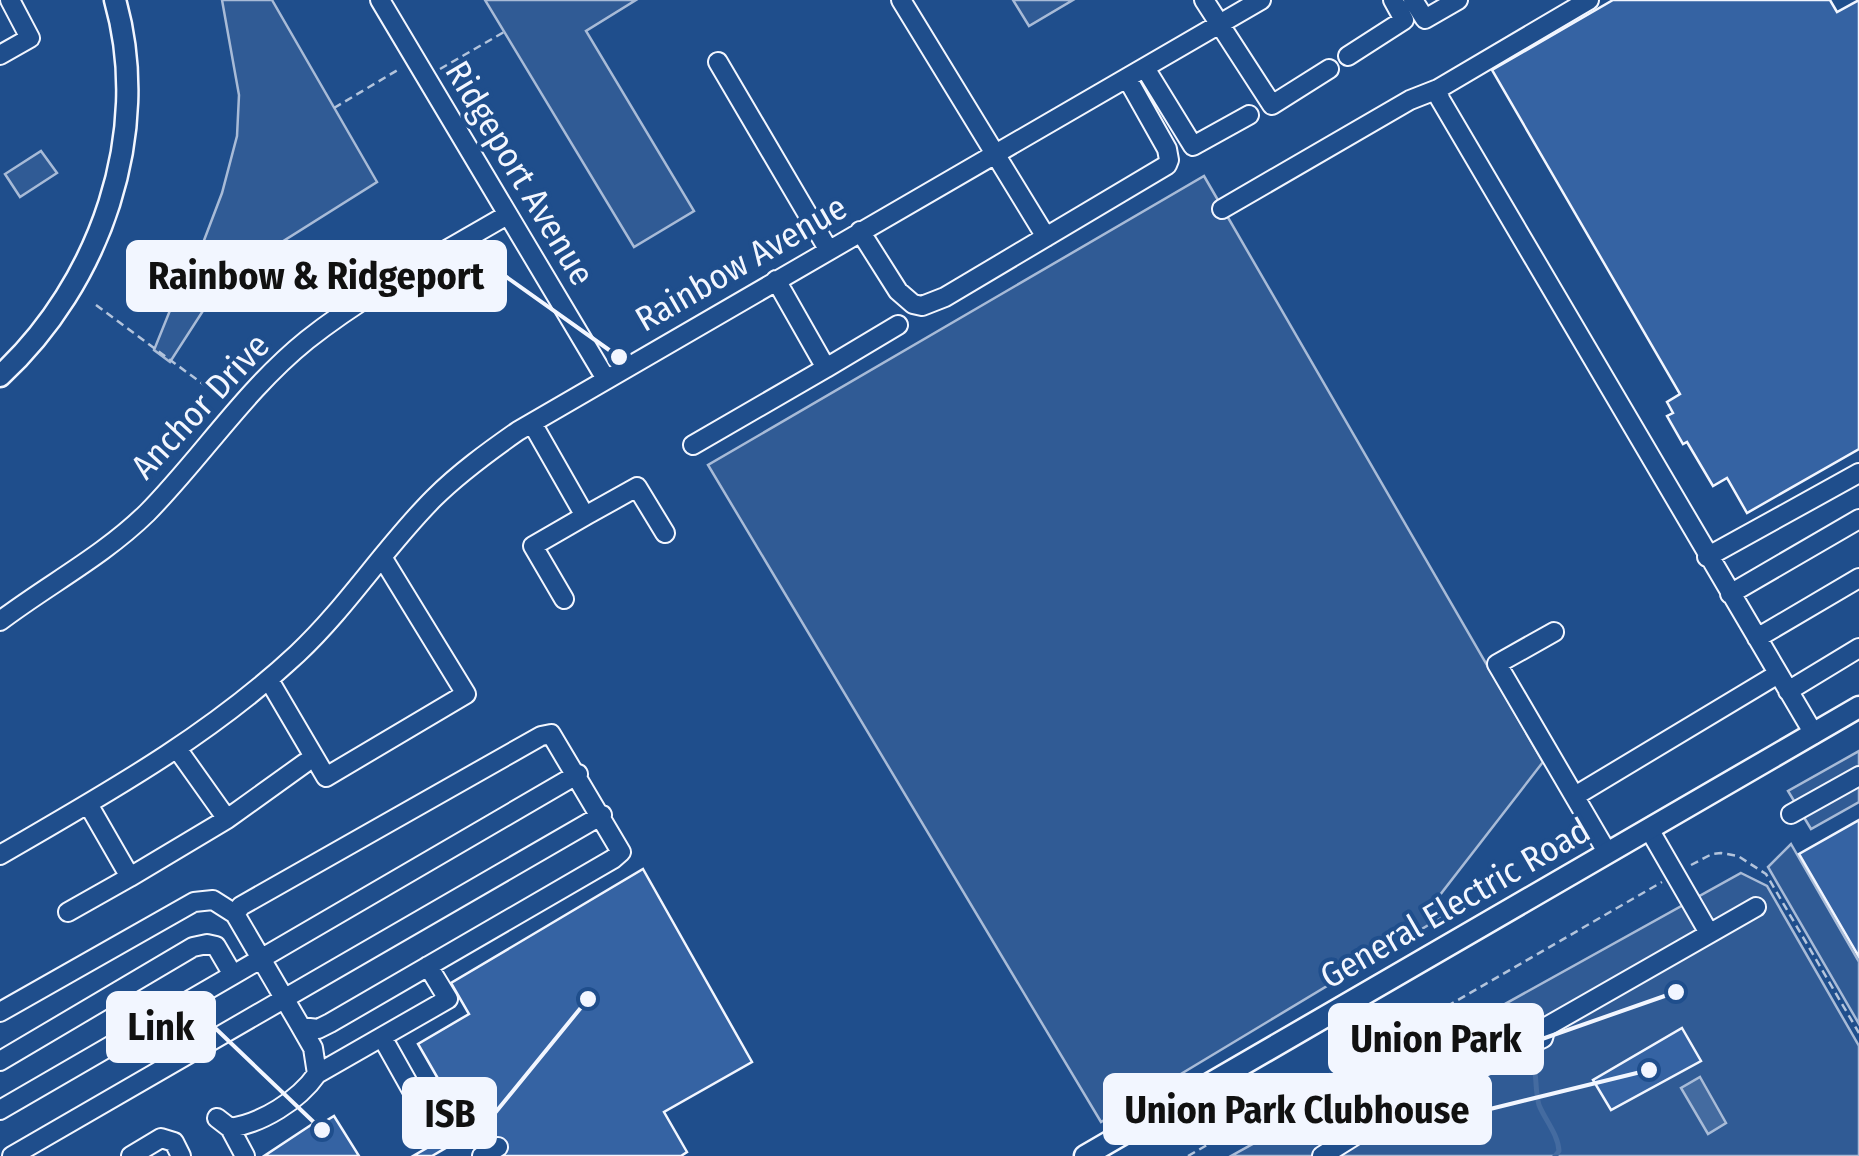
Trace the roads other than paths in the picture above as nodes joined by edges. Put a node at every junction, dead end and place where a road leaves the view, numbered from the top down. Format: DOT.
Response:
graph roads {
  1 [pos="10,0"];
  2 [pos="115,0"];
  3 [pos="380,0"];
  4 [pos="902,0"];
  5 [pos="1204,0"];
  6 [pos="1261,0"];
  7 [pos="1393,0"];
  8 [pos="1413,0"];
  9 [pos="1458,0"];
  10 [pos="1589,0"];
  11 [pos="1219,25"];
  12 [pos="0,56"];
  13 [pos="1348,56"];
  14 [pos="718,62"];
  15 [pos="1145,68"];
  16 [pos="1330,70"];
  17 [pos="1127,78"];
  18 [pos="1438,89"];
  19 [pos="1249,115"];
  20 [pos="996,154"];
  21 [pos="1222,209"];
  22 [pos="507,215"];
  23 [pos="860,231"];
  24 [pos="1046,237"];
  25 [pos="828,249"];
  26 [pos="776,280"];
  27 [pos="898,325"];
  28 [pos="826,368"];
  29 [pos="0,376"];
  30 [pos="606,378"];
  31 [pos="532,423"];
  32 [pos="693,445"];
  33 [pos="1859,473"];
  34 [pos="585,516"];
  35 [pos="1859,519"];
  36 [pos="664,534"];
  37 [pos="382,557"];
  38 [pos="1707,557"];
  39 [pos="1859,578"];
  40 [pos="1730,594"];
  41 [pos="564,599"];
  42 [pos="0,621"];
  43 [pos="1554,632"];
  44 [pos="1757,638"];
  45 [pos="1859,648"];
  46 [pos="1778,674"];
  47 [pos="269,680"];
  48 [pos="1788,690"];
  49 [pos="1859,707"];
  50 [pos="1814,734"];
  51 [pos="178,750"];
  52 [pos="305,764"];
  53 [pos="578,774"];
  54 [pos="1859,776"];
  55 [pos="1574,796"];
  56 [pos="88,804"];
  57 [pos="1792,814"];
  58 [pos="602,815"];
  59 [pos="226,819"];
  60 [pos="1649,829"];
  61 [pos="1607,852"];
  62 [pos="0,855"];
  63 [pos="130,877"];
  64 [pos="1756,907"];
  65 [pos="68,912"];
  66 [pos="235,914"];
  67 [pos="1709,934"];
  68 [pos="260,959"];
  69 [pos="428,966"];
  70 [pos="233,975"];
  71 [pos="284,1001"];
  72 [pos="0,1012"];
  73 [pos="302,1027"];
  74 [pos="382,1037"];
  75 [pos="0,1061"];
  76 [pos="317,1074"];
  77 [pos="0,1110"];
  78 [pos="424,1110"];
  79 [pos="12,1156"];
  80 [pos="131,1156"];
  81 [pos="181,1156"];
  82 [pos="245,1156"];
  83 [pos="1085,1156"];
  84 [pos="1322,1156"];
  1 -- 12 [label="street"];
  2 -- 29 [label="main road"];
  3 -- 22 [label="street, Ridgeport Avenue"];
  4 -- 20 [label="street"];
  5 -- 11 [label="street"];
  6 -- 11 [label="street, Rainbow Avenue"];
  7 -- 13 [label="street"];
  8 -- 9 [label="street"];
  10 -- 18 [label="street"];
  11 -- 15 [label="street, Rainbow Avenue"];
  11 -- 16 [label="street"];
  14 -- 25 [label="street"];
  15 -- 17 [label="street, Rainbow Avenue"];
  15 -- 19 [label="street"];
  17 -- 20 [label="street, Rainbow Avenue"];
  17 -- 24 [label="street"];
  18 -- 21 [label="street"];
  18 -- 38 [label="street"];
  20 -- 23 [label="street, Rainbow Avenue"];
  20 -- 24 [label="street"];
  22 -- 30 [label="street, Ridgeport Avenue"];
  22 -- 42 [label="street, Anchor Drive"];
  23 -- 24 [label="street"];
  23 -- 25 [label="street, Rainbow Avenue"];
  25 -- 26 [label="street, Rainbow Avenue"];
  26 -- 28 [label="street"];
  26 -- 30 [label="street, Rainbow Avenue"];
  27 -- 28 [label="street"];
  28 -- 32 [label="street"];
  30 -- 31 [label="street, Rainbow Avenue"];
  31 -- 34 [label="street"];
  31 -- 37 [label="street, Rainbow Avenue"];
  33 -- 38 [label="street"];
  34 -- 36 [label="street"];
  34 -- 41 [label="street"];
  35 -- 40 [label="street"];
  37 -- 47 [label="street, Rainbow Avenue"];
  37 -- 47 [label="street"];
  38 -- 40 [label="street"];
  39 -- 44 [label="street"];
  40 -- 44 [label="street"];
  43 -- 55 [label="street"];
  44 -- 46 [label="street"];
  45 -- 48 [label="street"];
  46 -- 48 [label="street"];
  46 -- 55 [label="street"];
  47 -- 51 [label="street, Rainbow Avenue"];
  48 -- 50 [label="street"];
  49 -- 50 [label="main road, General Electric Road"];
  50 -- 60 [label="main road, General Electric Road"];
  51 -- 56 [label="street, Rainbow Avenue"];
  51 -- 59 [label="street"];
  52 -- 59 [label="street"];
  53 -- 58 [label="street"];
  53 -- 66 [label="street"];
  53 -- 68 [label="street"];
  54 -- 57 [label="street"];
  55 -- 61 [label="street"];
  56 -- 62 [label="street, Rainbow Avenue"];
  56 -- 63 [label="street"];
  58 -- 69 [label="street"];
  58 -- 71 [label="street"];
  59 -- 63 [label="street"];
  60 -- 61 [label="main road, General Electric Road"];
  60 -- 67 [label="street"];
  61 -- 83 [label="main road, General Electric Road"];
  63 -- 65 [label="street"];
  64 -- 67 [label="street"];
  66 -- 68 [label="street"];
  66 -- 72 [label="street"];
  67 -- 84 [label="street"];
  68 -- 70 [label="street"];
  68 -- 71 [label="street"];
  69 -- 73 [label="street"];
  69 -- 74 [label="street"];
  70 -- 75 [label="street"];
  70 -- 77 [label="street"];
  71 -- 73 [label="street"];
  71 -- 79 [label="street"];
  73 -- 76 [label="street"];
  74 -- 76 [label="street"];
  74 -- 78 [label="street"];
  76 -- 82 [label="street"];
  80 -- 81 [label="street"];
}
